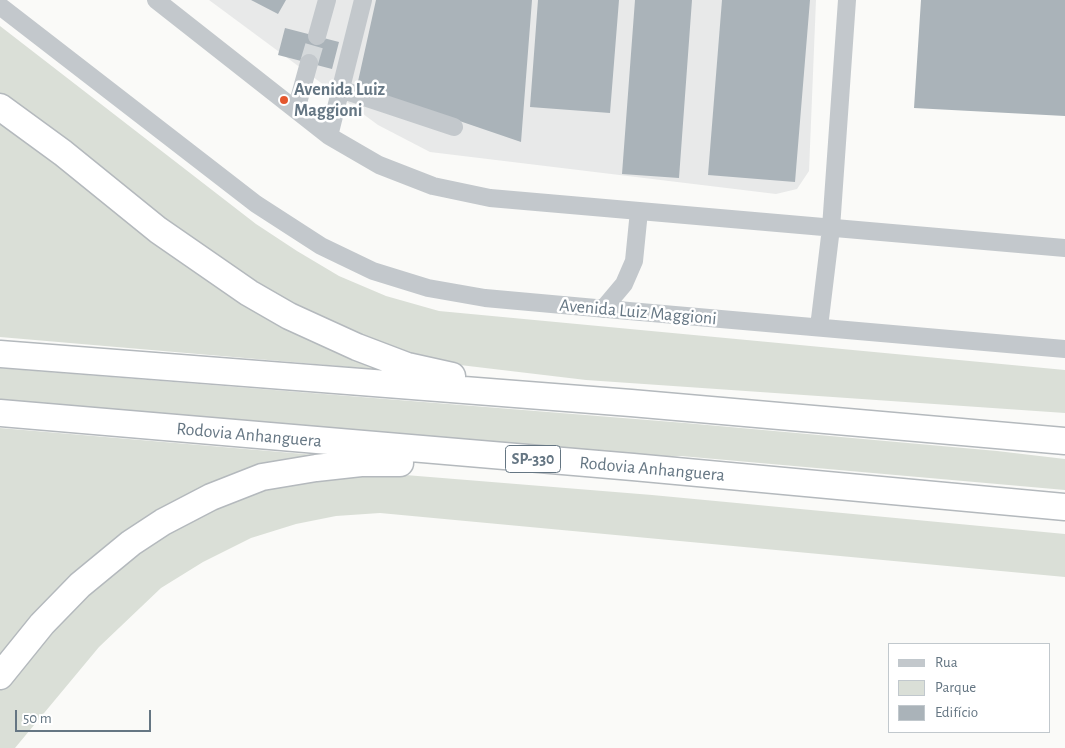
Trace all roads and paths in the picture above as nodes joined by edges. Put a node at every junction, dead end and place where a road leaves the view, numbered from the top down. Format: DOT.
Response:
graph roads {
  1 [pos="156,0"];
  2 [pos="327,0"];
  3 [pos="363,0"];
  4 [pos="847,0"];
  5 [pos="0,6"];
  6 [pos="317,36"];
  7 [pos="310,63"];
  8 [pos="340,89"];
  9 [pos="0,107"];
  10 [pos="296,110"];
  11 [pos="454,127"];
  12 [pos="329,136"];
  13 [pos="639,211"];
  14 [pos="831,228"];
  15 [pos="1065,248"];
  16 [pos="603,309"];
  17 [pos="819,327"];
  18 [pos="1065,348"];
  19 [pos="0,354"];
  20 [pos="631,403"];
  21 [pos="0,413"];
  22 [pos="1065,441"];
  23 [pos="633,467"];
  24 [pos="1065,508"];
  25 [pos="0,676"];
  1 -- 10 [label="street"];
  2 -- 6 [label="street"];
  3 -- 8 [label="street"];
  4 -- 14 [label="street"];
  5 -- 16 [label="street, Avenida Luiz Maggioni"];
  7 -- 10 [label="street"];
  8 -- 11 [label="street"];
  8 -- 12 [label="street"];
  9 -- 20 [label="highway"];
  10 -- 12 [label="street"];
  12 -- 13 [label="street"];
  13 -- 14 [label="street"];
  13 -- 16 [label="street"];
  14 -- 15 [label="street"];
  14 -- 17 [label="street"];
  16 -- 17 [label="street, Avenida Luiz Maggioni"];
  17 -- 18 [label="street, Avenida Luiz Maggioni"];
  19 -- 20 [label="highway"];
  20 -- 22 [label="highway"];
  21 -- 23 [label="highway, Rodovia Anhanguera / SP-330"];
  23 -- 24 [label="highway, Rodovia Anhanguera / SP-330"];
  23 -- 25 [label="highway"];
}
